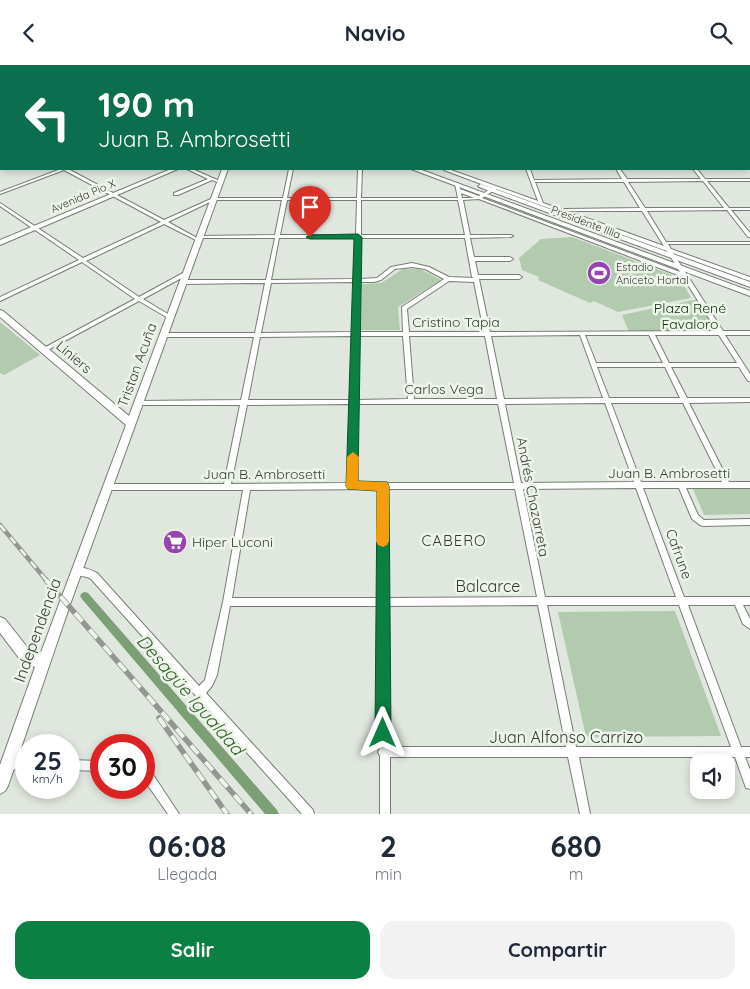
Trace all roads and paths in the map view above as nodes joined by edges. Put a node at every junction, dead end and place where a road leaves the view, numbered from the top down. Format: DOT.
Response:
graph roads {
  1 [pos="61,170"];
  2 [pos="66,170"];
  3 [pos="163,170"];
  4 [pos="172,170"];
  5 [pos="191,170"];
  6 [pos="224,170"];
  7 [pos="291,170"];
  8 [pos="360,170"];
  9 [pos="416,170"];
  10 [pos="437,170"];
  11 [pos="452,170"];
  12 [pos="528,170"];
  13 [pos="619,170"];
  14 [pos="696,170"];
  15 [pos="216,180"];
  16 [pos="750,180"];
  17 [pos="532,181"];
  18 [pos="626,181"];
  19 [pos="705,181"];
  20 [pos="457,187"];
  21 [pos="494,188"];
  22 [pos="0,193"];
  23 [pos="110,194"];
  24 [pos="176,194"];
  25 [pos="482,196"];
  26 [pos="213,199"];
  27 [pos="285,199"];
  28 [pos="359,199"];
  29 [pos="460,199"];
  30 [pos="540,203"];
  31 [pos="0,204"];
  32 [pos="728,209"];
  33 [pos="750,209"];
  34 [pos="560,210"];
  35 [pos="644,210"];
  36 [pos="164,222"];
  37 [pos="33,226"];
  38 [pos="579,232"];
  39 [pos="467,236"];
  40 [pos="511,236"];
  41 [pos="750,236"];
  42 [pos="277,237"];
  43 [pos="358,237"];
  44 [pos="0,238"];
  45 [pos="199,238"];
  46 [pos="0,243"];
  47 [pos="665,243"];
  48 [pos="750,243"];
  49 [pos="669,249"];
  50 [pos="674,257"];
  51 [pos="472,259"];
  52 [pos="510,259"];
  53 [pos="82,261"];
  54 [pos="680,268"];
  55 [pos="685,276"];
  56 [pos="519,277"];
  57 [pos="184,278"];
  58 [pos="476,278"];
  59 [pos="448,279"];
  60 [pos="750,279"];
  61 [pos="268,281"];
  62 [pos="357,281"];
  63 [pos="750,285"];
  64 [pos="750,294"];
  65 [pos="0,299"];
  66 [pos="139,299"];
  67 [pos="0,313"];
  68 [pos="170,317"];
  69 [pos="651,333"];
  70 [pos="721,333"];
  71 [pos="750,333"];
  72 [pos="407,334"];
  73 [pos="487,334"];
  74 [pos="582,334"];
  75 [pos="162,335"];
  76 [pos="258,335"];
  77 [pos="356,335"];
  78 [pos="44,350"];
  79 [pos="594,365"];
  80 [pos="667,365"];
  81 [pos="741,365"];
  82 [pos="750,379"];
  83 [pos="606,400"];
  84 [pos="684,400"];
  85 [pos="750,400"];
  86 [pos="410,401"];
  87 [pos="501,401"];
  88 [pos="244,402"];
  89 [pos="354,402"];
  90 [pos="138,403"];
  91 [pos="130,423"];
  92 [pos="638,485"];
  93 [pos="681,485"];
  94 [pos="727,485"];
  95 [pos="750,485"];
  96 [pos="246,486"];
  97 [pos="352,486"];
  98 [pos="383,486"];
  99 [pos="518,486"];
  100 [pos="107,487"];
  101 [pos="228,487"];
  102 [pos="750,522"];
  103 [pos="77,572"];
  104 [pos="541,601"];
  105 [pos="682,601"];
  106 [pos="737,601"];
  107 [pos="750,601"];
  108 [pos="227,602"];
  109 [pos="383,602"];
  110 [pos="0,623"];
  111 [pos="750,625"];
  112 [pos="43,663"];
  113 [pos="199,693"];
  114 [pos="383,752"];
  115 [pos="572,752"];
  116 [pos="738,752"];
  117 [pos="750,752"];
  118 [pos="8,764"];
  119 [pos="15,764"];
  120 [pos="750,784"];
  121 [pos="0,786"];
  122 [pos="155,787"];
  123 [pos="174,814"];
  124 [pos="309,814"];
  125 [pos="385,814"];
  126 [pos="585,814"];
  1 -- 22 [label="street"];
  2 -- 23 [label="street"];
  3 -- 23 [label="main road, Avenida Pio X"];
  4 -- 23 [label="main road, Avenida Pio X"];
  5 -- 15 [label="street"];
  6 -- 15 [label="main road, Tristan Acuña"];
  7 -- 27 [label="street"];
  8 -- 28 [label="street"];
  9 -- 20 [label="main road, Presidente Illia"];
  10 -- 21 [label="main road, Presidente Illia"];
  11 -- 21 [label="street"];
  12 -- 17 [label="street"];
  13 -- 18 [label="street"];
  14 -- 19 [label="street"];
  15 -- 24 [label="street"];
  15 -- 26 [label="main road, Tristan Acuña"];
  16 -- 19 [label="street"];
  17 -- 18 [label="street"];
  17 -- 30 [label="street"];
  18 -- 19 [label="street"];
  18 -- 35 [label="street"];
  19 -- 32 [label="street"];
  20 -- 25 [label="main road, Presidente Illia"];
  20 -- 29 [label="street, Andrés Chazarreta"];
  21 -- 25 [label="street"];
  21 -- 30 [label="street"];
  21 -- 50 [label="main road, Presidente Illia"];
  23 -- 36 [label="street"];
  23 -- 37 [label="main road, Avenida Pio X"];
  25 -- 29 [label="street"];
  25 -- 38 [label="main road, Presidente Illia"];
  26 -- 27 [label="street"];
  26 -- 36 [label="street"];
  26 -- 45 [label="main road, Tristan Acuña"];
  27 -- 28 [label="street"];
  27 -- 42 [label="street"];
  28 -- 29 [label="street"];
  28 -- 43 [label="street"];
  29 -- 39 [label="street, Andrés Chazarreta"];
  30 -- 34 [label="street"];
  31 -- 37 [label="street"];
  32 -- 33 [label="street"];
  32 -- 35 [label="street"];
  32 -- 41 [label="street"];
  34 -- 35 [label="street"];
  34 -- 49 [label="street"];
  35 -- 47 [label="street"];
  36 -- 45 [label="street"];
  36 -- 53 [label="street"];
  37 -- 44 [label="main road, Avenida Pio X"];
  37 -- 46 [label="main road, Avenida Pio X"];
  37 -- 53 [label="street"];
  38 -- 54 [label="main road, Presidente Illia"];
  38 -- 55 [label="street"];
  39 -- 40 [label="street"];
  39 -- 43 [label="street"];
  39 -- 51 [label="street, Andrés Chazarreta"];
  42 -- 43 [label="street"];
  42 -- 45 [label="street"];
  42 -- 61 [label="street"];
  43 -- 62 [label="street"];
  45 -- 57 [label="main road, Tristan Acuña"];
  47 -- 48 [label="street"];
  47 -- 49 [label="street"];
  49 -- 50 [label="street"];
  49 -- 60 [label="street"];
  50 -- 54 [label="street"];
  50 -- 63 [label="main road, Presidente Illia"];
  51 -- 52 [label="street"];
  51 -- 58 [label="street, Andrés Chazarreta"];
  53 -- 65 [label="street"];
  53 -- 66 [label="street"];
  54 -- 55 [label="street"];
  54 -- 64 [label="main road, Presidente Illia"];
  55 -- 70 [label="street"];
  56 -- 58 [label="street"];
  57 -- 61 [label="street"];
  57 -- 66 [label="street"];
  57 -- 68 [label="main road, Tristan Acuña"];
  58 -- 59 [label="street"];
  58 -- 73 [label="street, Andrés Chazarreta"];
  59 -- 62 [label="street"];
  59 -- 72 [label="street"];
  61 -- 62 [label="street"];
  61 -- 76 [label="street"];
  62 -- 77 [label="street"];
  66 -- 68 [label="street"];
  66 -- 78 [label="street"];
  67 -- 78 [label="main road, Liniers"];
  68 -- 75 [label="main road, Tristan Acuña"];
  69 -- 70 [label="street, Cristino Tapia"];
  69 -- 74 [label="street, Cristino Tapia"];
  69 -- 80 [label="street"];
  70 -- 71 [label="street, Cristino Tapia"];
  70 -- 81 [label="street"];
  72 -- 73 [label="street, Cristino Tapia"];
  72 -- 77 [label="street, Cristino Tapia"];
  72 -- 86 [label="street"];
  73 -- 74 [label="street, Cristino Tapia"];
  73 -- 87 [label="street, Andrés Chazarreta"];
  74 -- 79 [label="street, Cafrune"];
  75 -- 76 [label="street, Cristino Tapia"];
  75 -- 90 [label="main road, Tristan Acuña"];
  76 -- 77 [label="street, Cristino Tapia"];
  76 -- 88 [label="street"];
  77 -- 89 [label="street"];
  78 -- 91 [label="main road, Liniers"];
  79 -- 80 [label="street"];
  79 -- 83 [label="street, Cafrune"];
  80 -- 81 [label="street"];
  80 -- 84 [label="street"];
  81 -- 82 [label="street"];
  83 -- 84 [label="street, Carlos Vega"];
  83 -- 87 [label="street, Carlos Vega"];
  83 -- 92 [label="street, Cafrune"];
  84 -- 85 [label="street, Carlos Vega"];
  84 -- 94 [label="street"];
  86 -- 87 [label="street, Carlos Vega"];
  86 -- 89 [label="street, Carlos Vega"];
  87 -- 99 [label="street, Andrés Chazarreta"];
  88 -- 89 [label="street, Carlos Vega"];
  88 -- 90 [label="street, Carlos Vega"];
  88 -- 101 [label="street"];
  89 -- 97 [label="street"];
  90 -- 91 [label="main road, Tristan Acuña"];
  91 -- 100 [label="main road, Tristan Acuña"];
  92 -- 93 [label="street, Juan B. Ambrosetti"];
  92 -- 99 [label="street, Juan B. Ambrosetti"];
  92 -- 105 [label="street, Cafrune"];
  93 -- 94 [label="street, Juan B. Ambrosetti"];
  93 -- 102 [label="street"];
  94 -- 95 [label="street, Juan B. Ambrosetti"];
  96 -- 97 [label="street, Juan B. Ambrosetti"];
  96 -- 101 [label="street, Juan B. Ambrosetti"];
  96 -- 108 [label="street"];
  97 -- 98 [label="street, Juan B. Ambrosetti"];
  98 -- 99 [label="street, Juan B. Ambrosetti"];
  98 -- 109 [label="street"];
  99 -- 104 [label="street, Andrés Chazarreta"];
  100 -- 101 [label="street, Juan B. Ambrosetti"];
  100 -- 103 [label="main road, Tristan Acuña"];
  103 -- 112 [label="main road, Independencia"];
  103 -- 113 [label="street"];
  104 -- 105 [label="street, Balcarce"];
  104 -- 109 [label="street, Balcarce"];
  104 -- 115 [label="street, Andrés Chazarreta"];
  105 -- 106 [label="street, Balcarce"];
  105 -- 116 [label="street, Cafrune"];
  106 -- 107 [label="street, Balcarce"];
  106 -- 111 [label="street"];
  108 -- 109 [label="street, Balcarce"];
  108 -- 113 [label="street"];
  109 -- 114 [label="street"];
  110 -- 112 [label="main road"];
  112 -- 118 [label="main road, Independencia"];
  113 -- 124 [label="street"];
  114 -- 115 [label="street, Juan Alfonso Carrizo"];
  114 -- 125 [label="street"];
  115 -- 116 [label="street, Juan Alfonso Carrizo"];
  115 -- 126 [label="street, Andrés Chazarreta"];
  116 -- 117 [label="street, Juan Alfonso Carrizo"];
  116 -- 120 [label="street, Cafrune"];
  118 -- 119 [label="street"];
  118 -- 121 [label="main road, Independencia"];
  122 -- 123 [label="street"];
}
